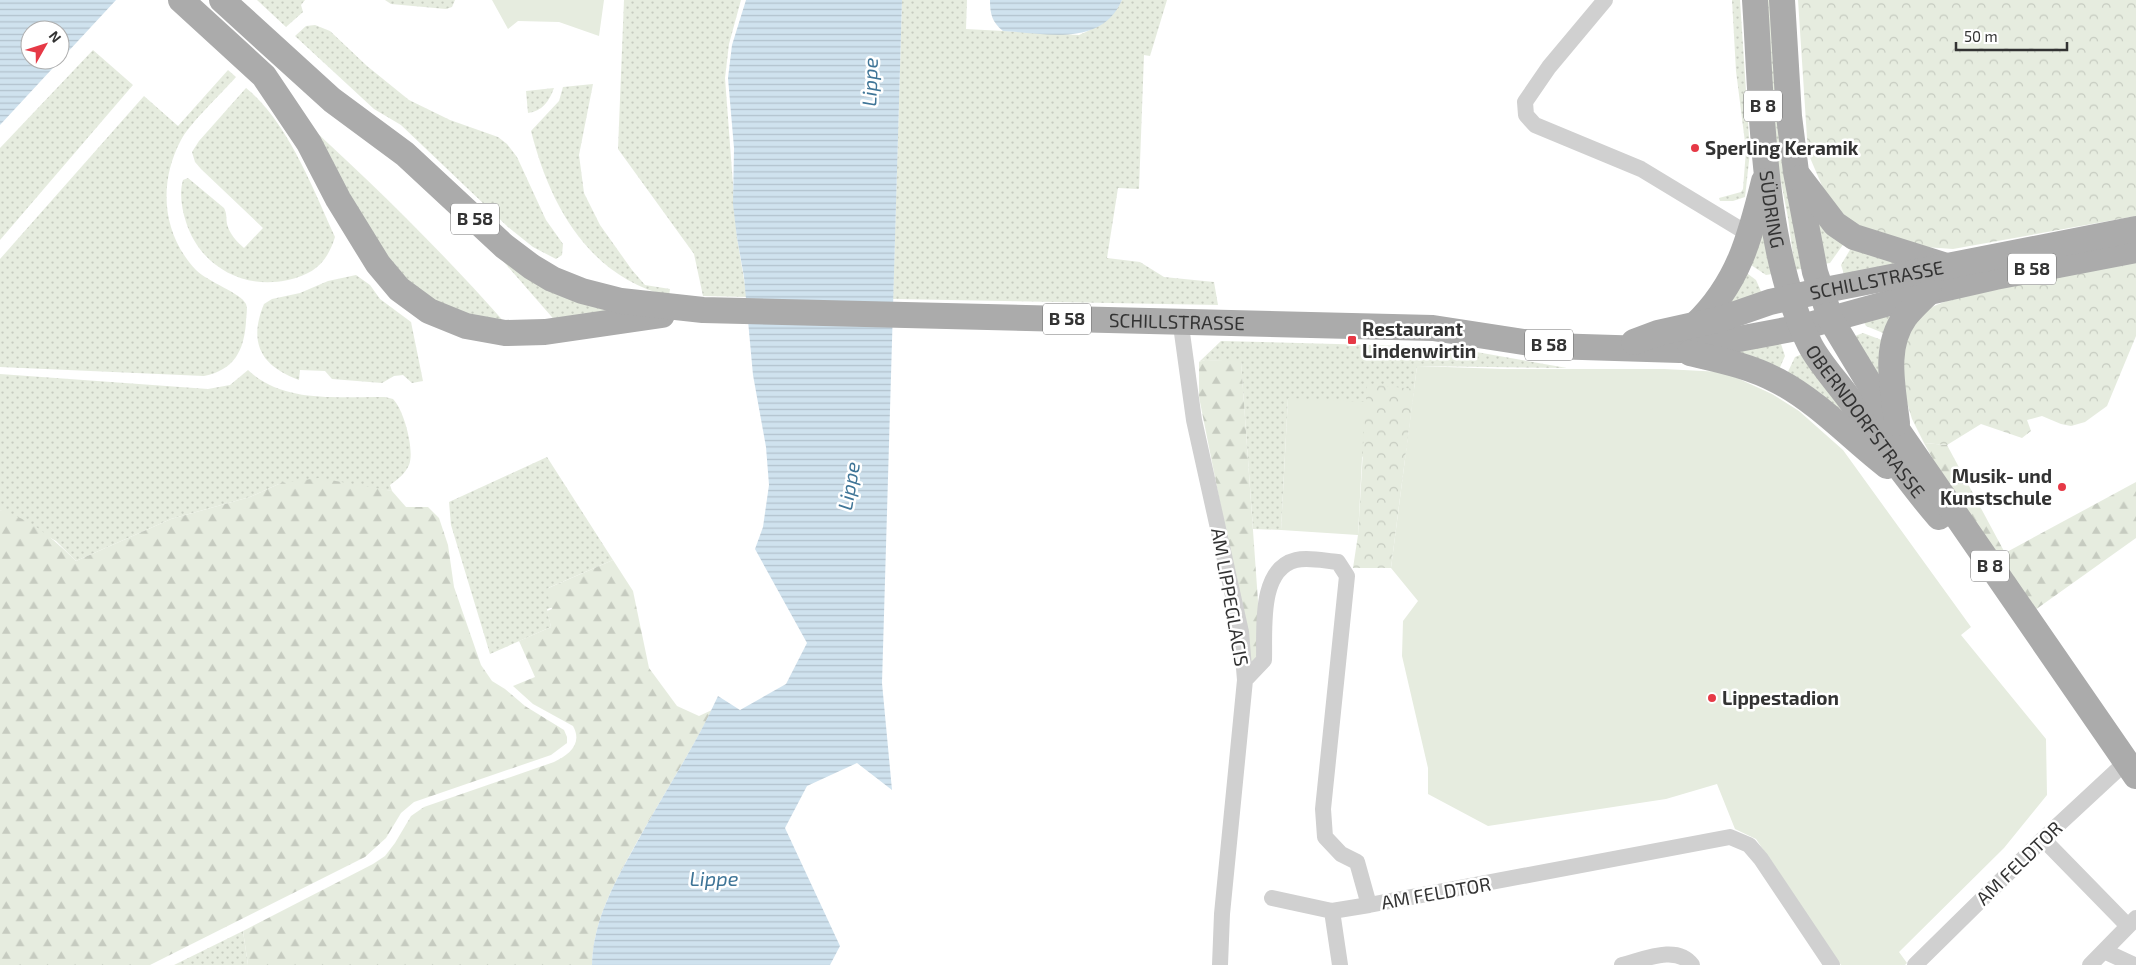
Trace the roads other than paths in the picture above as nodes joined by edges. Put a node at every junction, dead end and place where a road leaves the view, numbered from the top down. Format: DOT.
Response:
graph roads {
  1 [pos="181,0"];
  2 [pos="222,0"];
  3 [pos="1605,0"];
  4 [pos="1755,0"];
  5 [pos="1782,0"];
  6 [pos="1768,166"];
  7 [pos="1796,172"];
  8 [pos="2136,229"];
  9 [pos="1750,235"];
  10 [pos="2136,250"];
  11 [pos="1946,266"];
  12 [pos="1820,290"];
  13 [pos="1929,292"];
  14 [pos="1791,297"];
  15 [pos="702,310"];
  16 [pos="1831,320"];
  17 [pos="1183,322"];
  18 [pos="1695,325"];
  19 [pos="1802,327"];
  20 [pos="1622,347"];
  21 [pos="1680,350"];
  22 [pos="1898,431"];
  23 [pos="1911,485"];
  24 [pos="1245,680"];
  25 [pos="2083,702"];
  26 [pos="2131,769"];
  27 [pos="2043,839"];
  28 [pos="1272,898"];
  29 [pos="1369,905"];
  30 [pos="1332,911"];
  31 [pos="2132,922"];
  32 [pos="2104,951"];
  33 [pos="1220,965"];
  34 [pos="1340,965"];
  35 [pos="1622,965"];
  36 [pos="1692,965"];
  37 [pos="1832,965"];
  38 [pos="1915,965"];
  39 [pos="2090,965"];
  40 [pos="2134,965"];
  1 -- 15 [label="main road, B 58"];
  2 -- 15 [label="main road, B 58"];
  3 -- 9 [label="street"];
  4 -- 6 [label="main road, SÜDRING / B 8"];
  5 -- 7 [label="main road, SÜDRING / B 8"];
  6 -- 9 [label="main road"];
  6 -- 14 [label="main road, SÜDRING / B 8"];
  7 -- 11 [label="main road"];
  7 -- 12 [label="main road, SÜDRING / B 8"];
  8 -- 11 [label="main road, SCHILLSTRASSE / B 58"];
  9 -- 18 [label="main road"];
  10 -- 13 [label="main road, SCHILLSTRASSE / B 58"];
  11 -- 12 [label="main road, SCHILLSTRASSE / B 58"];
  12 -- 14 [label="main road, SCHILLSTRASSE / B 58"];
  12 -- 16 [label="main road, B 8"];
  13 -- 16 [label="main road, SCHILLSTRASSE / B 58"];
  13 -- 22 [label="main road"];
  14 -- 18 [label="main road, SCHILLSTRASSE / B 58"];
  14 -- 19 [label="main road, B 8"];
  15 -- 17 [label="main road, SCHILLSTRASSE / B 58"];
  16 -- 19 [label="main road, SCHILLSTRASSE / B 58"];
  16 -- 22 [label="main road, OBERNDORFSTRASSE / B 8"];
  17 -- 20 [label="main road, SCHILLSTRASSE / B 58"];
  17 -- 24 [label="street, AM LIPPEGLACIS"];
  18 -- 20 [label="main road, SCHILLSTRASSE / B 58"];
  19 -- 21 [label="main road, SCHILLSTRASSE / B 58"];
  19 -- 23 [label="main road, OBERNDORFSTRASSE / B 8"];
  20 -- 21 [label="main road, SCHILLSTRASSE / B 58"];
  21 -- 23 [label="main road, B 8"];
  22 -- 25 [label="main road, OBERNDORFSTRASSE / B 8"];
  23 -- 25 [label="main road, OBERNDORFSTRASSE / B 8"];
  24 -- 29 [label="street, AM FELDTOR"];
  24 -- 33 [label="street, AM LIPPEGLACIS"];
  25 -- 26 [label="main road, OBERNDORFSTRASSE / B 8"];
  26 -- 27 [label="street, AM FELDTOR"];
  27 -- 31 [label="street"];
  27 -- 38 [label="street, AM FELDTOR"];
  28 -- 30 [label="street"];
  29 -- 30 [label="street"];
  29 -- 37 [label="street, AM FELDTOR"];
  30 -- 34 [label="street"];
  31 -- 32 [label="street"];
  32 -- 39 [label="street"];
  32 -- 40 [label="street"];
  35 -- 36 [label="street"];
}
